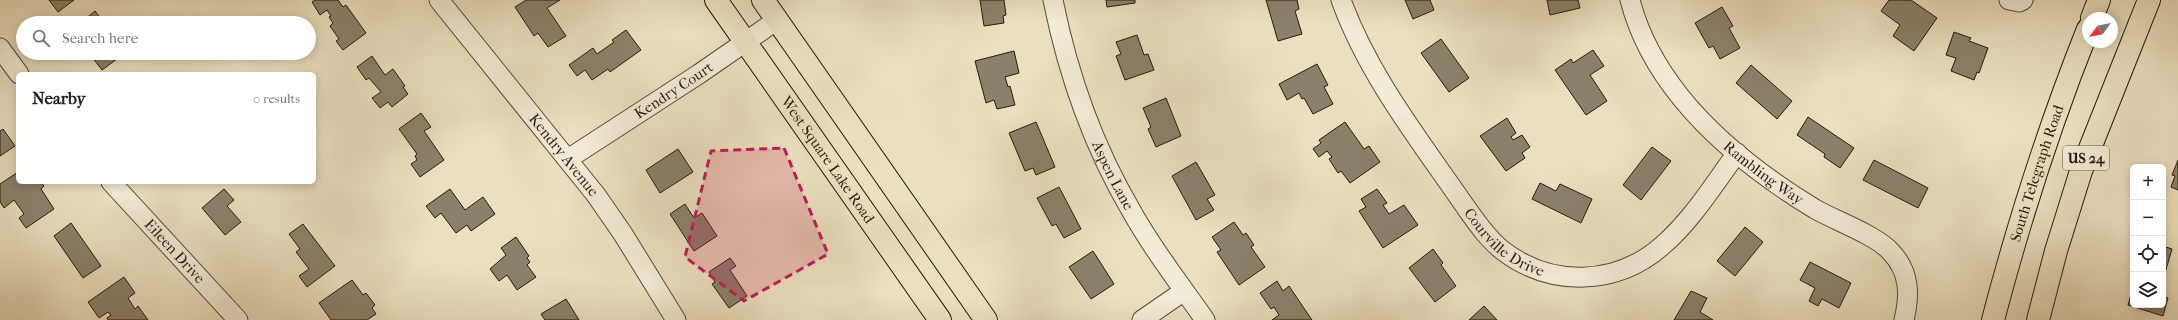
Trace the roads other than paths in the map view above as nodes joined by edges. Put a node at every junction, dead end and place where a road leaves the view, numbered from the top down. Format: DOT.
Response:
graph roads {
  1 [pos="439,0"];
  2 [pos="716,0"];
  3 [pos="763,0"];
  4 [pos="1053,0"];
  5 [pos="1341,0"];
  6 [pos="1630,0"];
  7 [pos="2009,0"];
  8 [pos="2023,0"];
  9 [pos="2099,0"];
  10 [pos="2149,0"];
  11 [pos="2094,12"];
  12 [pos="777,20"];
  13 [pos="746,42"];
  14 [pos="2082,45"];
  15 [pos="0,48"];
  16 [pos="18,72"];
  17 [pos="1737,153"];
  18 [pos="568,158"];
  19 [pos="113,184"];
  20 [pos="1184,291"];
  21 [pos="238,320"];
  22 [pos="676,320"];
  23 [pos="940,320"];
  24 [pos="986,320"];
  25 [pos="1142,320"];
  26 [pos="1204,320"];
  27 [pos="1904,320"];
  28 [pos="1993,320"];
  29 [pos="2038,320"];
  1 -- 18 [label="street, Kendry Avenue"];
  2 -- 13 [label="highway, West Square Lake Road"];
  3 -- 12 [label="highway"];
  4 -- 20 [label="street, Aspen Lane"];
  5 -- 17 [label="street, Courville Drive"];
  6 -- 17 [label="street, Rambling Way"];
  7 -- 8 [label="street"];
  9 -- 11 [label="highway"];
  10 -- 29 [label="highway, US 24"];
  12 -- 13 [label="street, Kendry Court"];
  12 -- 24 [label="highway"];
  13 -- 18 [label="street, Kendry Court"];
  13 -- 23 [label="highway, West Square Lake Road"];
  14 -- 28 [label="highway, South Telegraph Road / US 24"];
  15 -- 16 [label="street"];
  17 -- 27 [label="street, Rambling Way"];
  18 -- 22 [label="street, Kendry Avenue"];
  19 -- 21 [label="street, Eileen Drive"];
  20 -- 25 [label="street"];
  20 -- 26 [label="street"];
}
